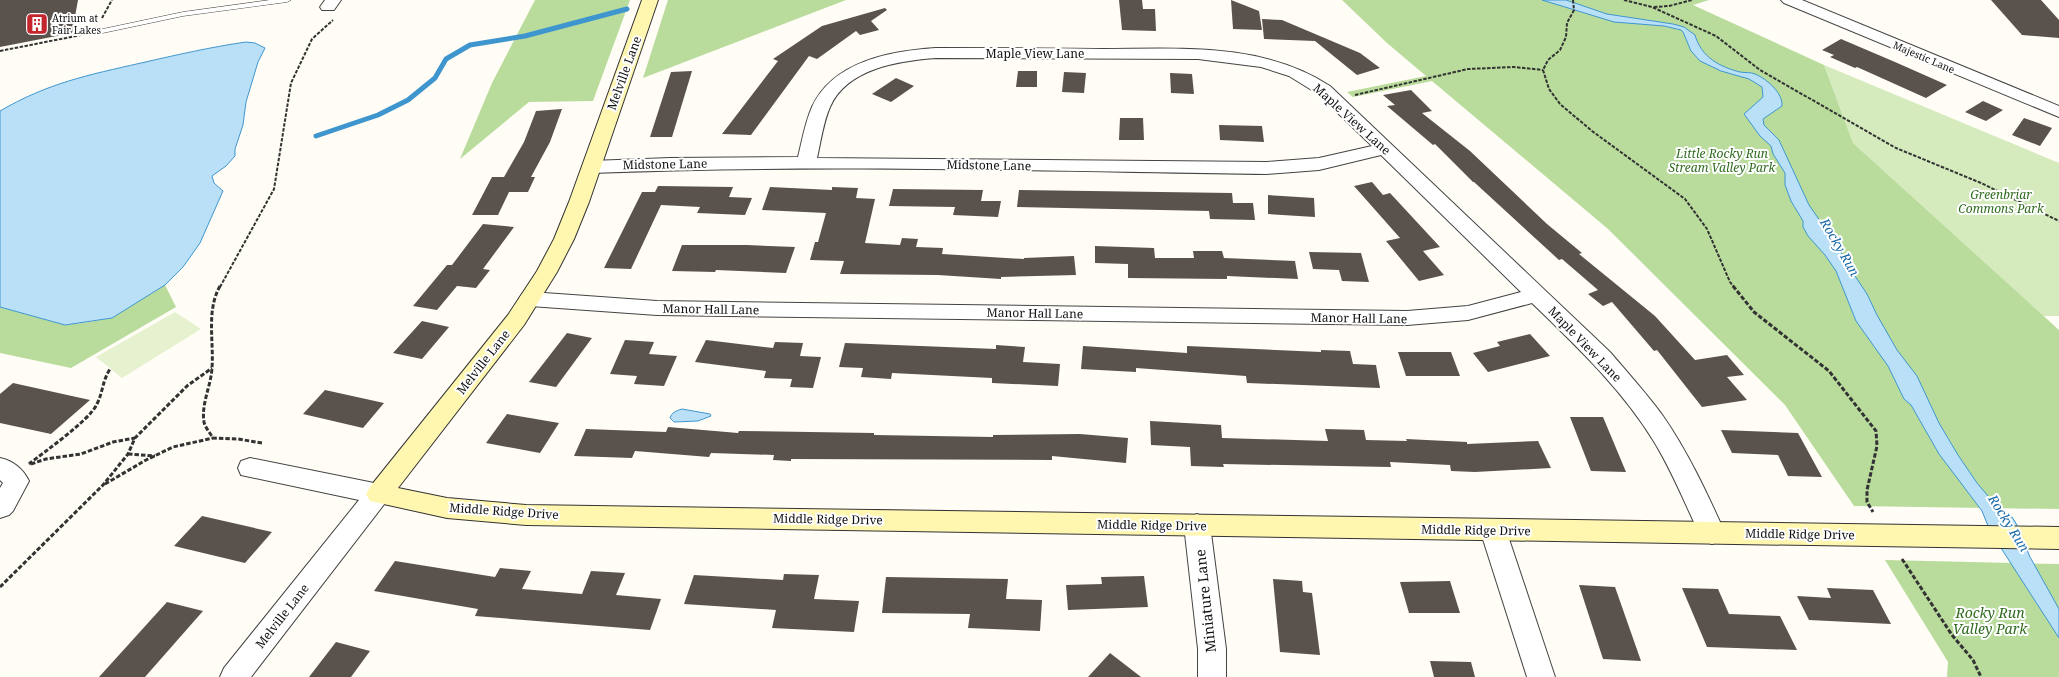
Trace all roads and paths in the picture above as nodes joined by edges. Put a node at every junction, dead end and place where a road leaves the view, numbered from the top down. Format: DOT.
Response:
graph roads {
  1 [pos="112,0"];
  2 [pos="287,0"];
  3 [pos="650,0"];
  4 [pos="1573,0"];
  5 [pos="1624,0"];
  6 [pos="1692,0"];
  7 [pos="1789,0"];
  8 [pos="331,3"];
  9 [pos="1652,7"];
  10 [pos="98,32"];
  11 [pos="18,43"];
  12 [pos="17,48"];
  13 [pos="0,51"];
  14 [pos="1543,70"];
  15 [pos="1334,100"];
  16 [pos="2059,112"];
  17 [pos="1385,149"];
  18 [pos="806,163"];
  19 [pos="591,167"];
  20 [pos="2059,221"];
  21 [pos="1537,295"];
  22 [pos="530,299"];
  23 [pos="212,368"];
  24 [pos="110,369"];
  25 [pos="135,438"];
  26 [pos="213,438"];
  27 [pos="262,443"];
  28 [pos="128,454"];
  29 [pos="156,456"];
  30 [pos="0,468"];
  31 [pos="250,468"];
  32 [pos="103,485"];
  33 [pos="379,494"];
  34 [pos="0,508"];
  35 [pos="1873,512"];
  36 [pos="1197,525"];
  37 [pos="1493,530"];
  38 [pos="1712,533"];
  39 [pos="2052,537"];
  40 [pos="1902,559"];
  41 [pos="0,587"];
  42 [pos="234,677"];
  43 [pos="1212,677"];
  44 [pos="1541,677"];
  45 [pos="1981,677"];
  1 -- 10 [label="path"];
  2 -- 10 [label="lane"];
  3 -- 19 [label="street, Melville Lane"];
  4 -- 14 [label="path"];
  5 -- 9 [label="path"];
  6 -- 9 [label="path"];
  7 -- 16 [label="street, Majestic Lane"];
  8 -- 23 [label="path"];
  9 -- 20 [label="path"];
  10 -- 12 [label="path"];
  11 -- 12 [label="path"];
  12 -- 13 [label="path"];
  14 -- 15 [label="path"];
  14 -- 35 [label="path"];
  15 -- 17 [label="street, Maple View Lane"];
  15 -- 18 [label="street, Maple View Lane"];
  17 -- 18 [label="street, Midstone Lane"];
  17 -- 21 [label="street, Maple View Lane"];
  18 -- 19 [label="street, Midstone Lane"];
  19 -- 22 [label="street, Melville Lane"];
  21 -- 22 [label="street, Manor Hall Lane"];
  21 -- 38 [label="street, Maple View Lane"];
  22 -- 33 [label="street, Melville Lane"];
  23 -- 25 [label="path"];
  23 -- 26 [label="path"];
  24 -- 25 [label="path"];
  25 -- 28 [label="path"];
  26 -- 27 [label="path"];
  26 -- 29 [label="path"];
  28 -- 29 [label="path"];
  28 -- 32 [label="path"];
  29 -- 32 [label="path"];
  30 -- 34 [label="street"];
  31 -- 33 [label="street, Middle Ridge Drive"];
  32 -- 41 [label="path"];
  33 -- 36 [label="street, Middle Ridge Drive"];
  33 -- 42 [label="street, Melville Lane"];
  36 -- 37 [label="street, Middle Ridge Drive"];
  36 -- 43 [label="street, Miniature Lane"];
  37 -- 38 [label="street, Middle Ridge Drive"];
  37 -- 44 [label="street"];
  38 -- 39 [label="street, Middle Ridge Drive"];
  40 -- 45 [label="path"];
}
